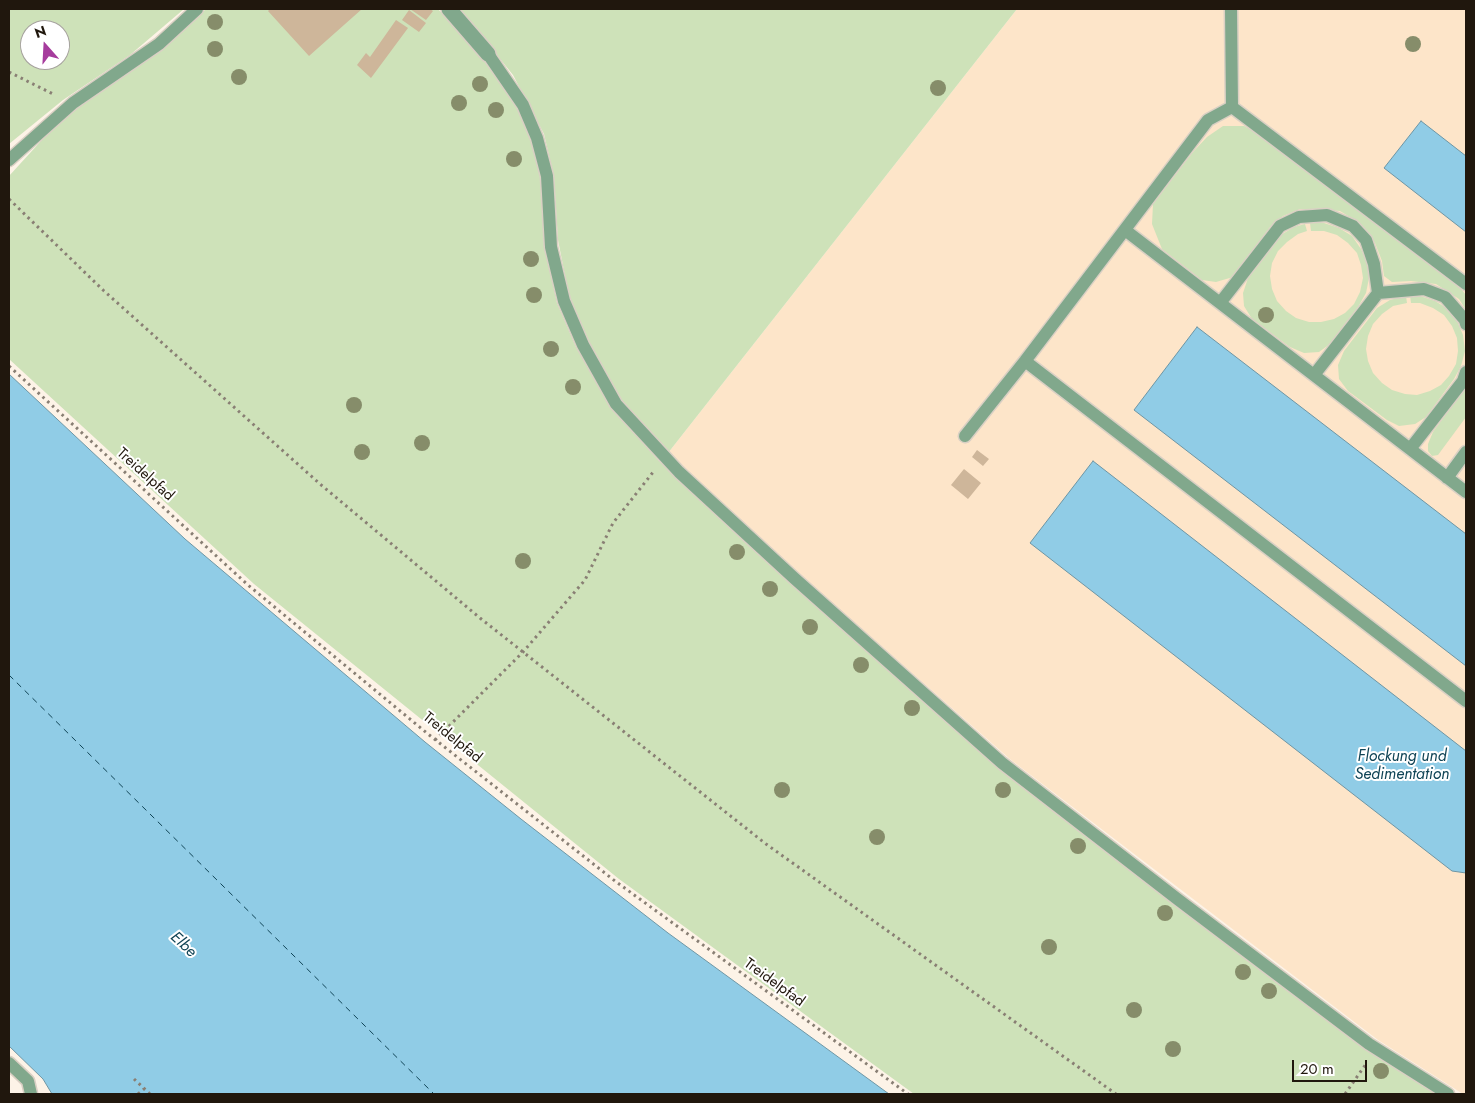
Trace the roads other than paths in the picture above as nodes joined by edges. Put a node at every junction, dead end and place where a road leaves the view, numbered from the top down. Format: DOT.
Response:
graph roads {
  1 [pos="197,9"];
  2 [pos="449,9"];
  3 [pos="1231,9"];
  4 [pos="488,54"];
  5 [pos="1232,107"];
  6 [pos="9,160"];
  7 [pos="1125,230"];
  8 [pos="1466,284"];
  9 [pos="1378,293"];
  10 [pos="1220,303"];
  11 [pos="1466,324"];
  12 [pos="1025,361"];
  13 [pos="1466,372"];
  14 [pos="1314,375"];
  15 [pos="965,436"];
  16 [pos="1410,450"];
  17 [pos="1466,452"];
  18 [pos="1447,478"];
  19 [pos="1466,492"];
  20 [pos="1466,701"];
  21 [pos="9,1063"];
  22 [pos="31,1094"];
  23 [pos="1448,1094"];
  1 -- 6 [label="lane"];
  2 -- 4 [label="street"];
  3 -- 5 [label="lane"];
  4 -- 23 [label="lane"];
  5 -- 7 [label="lane"];
  5 -- 8 [label="lane"];
  7 -- 10 [label="lane"];
  7 -- 12 [label="lane"];
  9 -- 10 [label="lane"];
  9 -- 11 [label="lane"];
  9 -- 14 [label="lane"];
  10 -- 14 [label="lane"];
  12 -- 15 [label="lane"];
  12 -- 20 [label="lane"];
  13 -- 16 [label="lane"];
  14 -- 16 [label="lane"];
  16 -- 18 [label="lane"];
  17 -- 18 [label="lane"];
  18 -- 19 [label="lane"];
  21 -- 22 [label="lane"];
}
